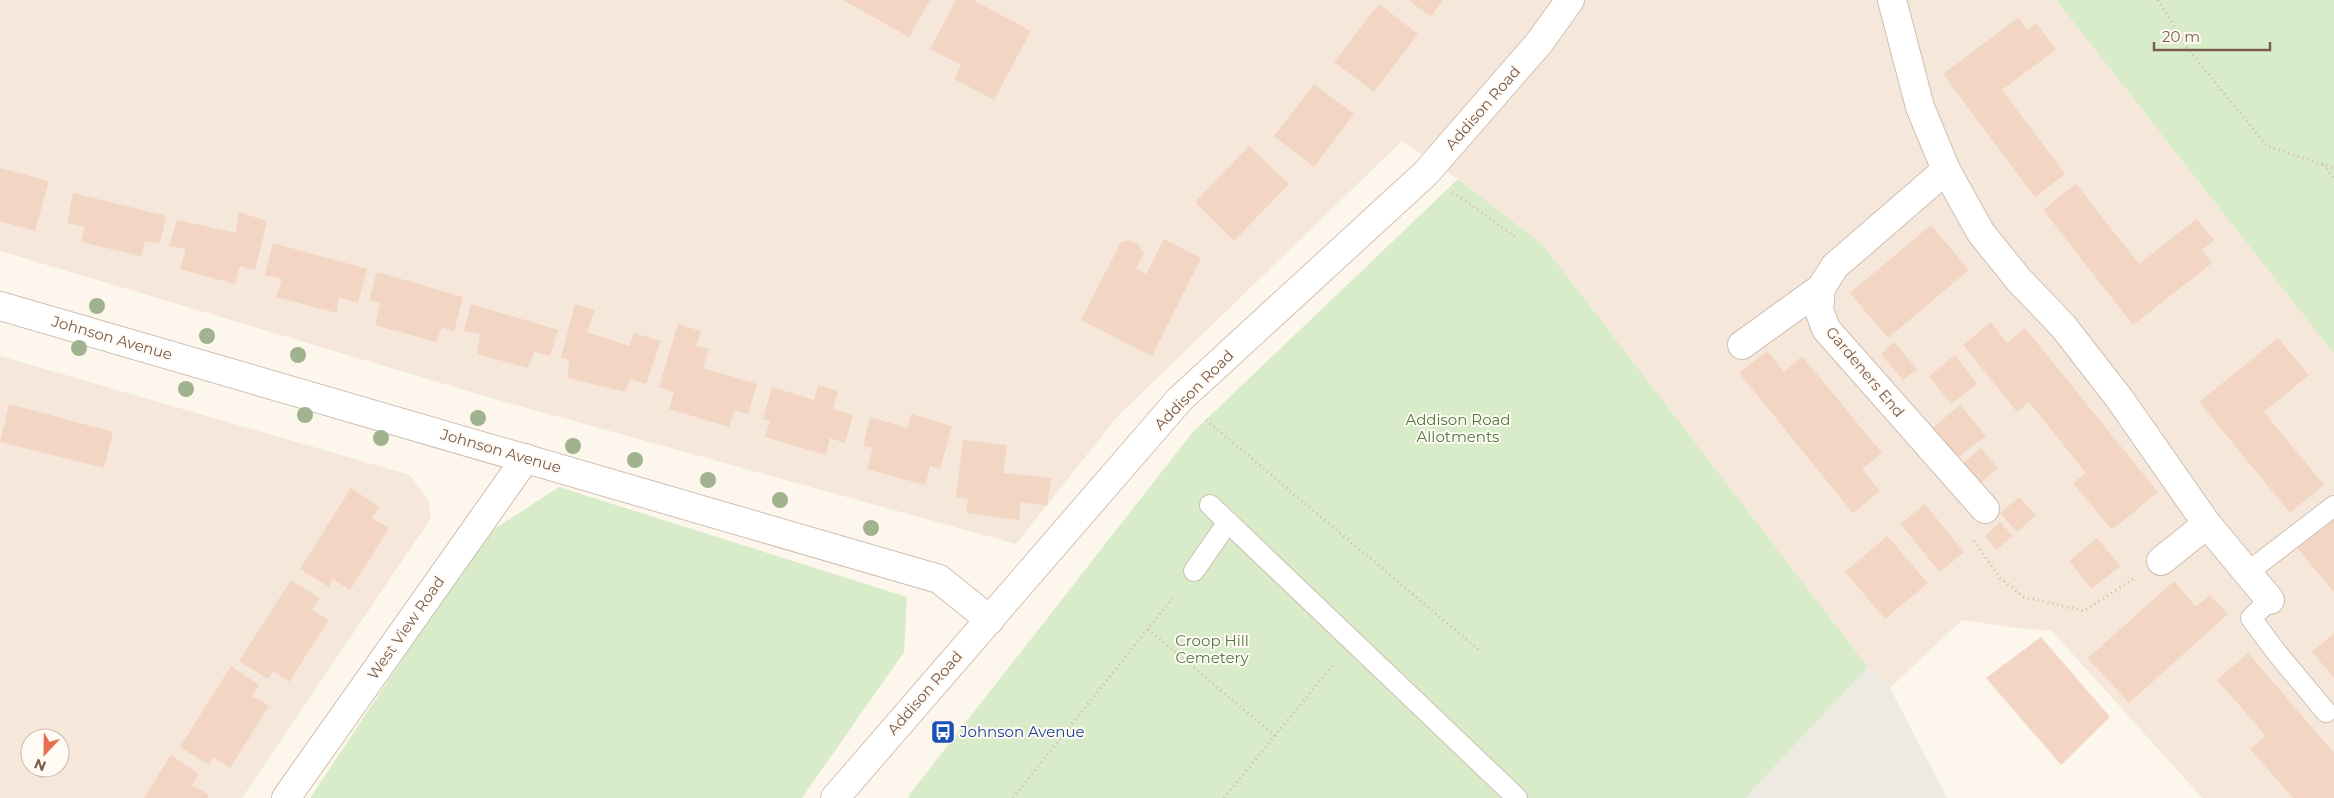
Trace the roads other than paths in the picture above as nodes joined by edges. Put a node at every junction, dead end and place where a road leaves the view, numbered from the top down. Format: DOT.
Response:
graph roads {
  1 [pos="1570,0"];
  2 [pos="1892,0"];
  3 [pos="1946,170"];
  4 [pos="1822,288"];
  5 [pos="0,306"];
  6 [pos="1742,345"];
  7 [pos="526,458"];
  8 [pos="1210,505"];
  9 [pos="2334,506"];
  10 [pos="1985,509"];
  11 [pos="1228,522"];
  12 [pos="2207,524"];
  13 [pos="2160,561"];
  14 [pos="1194,570"];
  15 [pos="2248,572"];
  16 [pos="2270,600"];
  17 [pos="990,620"];
  18 [pos="2326,712"];
  19 [pos="286,798"];
  20 [pos="835,798"];
  21 [pos="1517,798"];
  1 -- 17 [label="street, Addison Road"];
  2 -- 3 [label="street"];
  3 -- 4 [label="street, Gardeners End"];
  3 -- 12 [label="street"];
  4 -- 6 [label="street"];
  4 -- 10 [label="street, Gardeners End"];
  5 -- 7 [label="street, Johnson Avenue"];
  7 -- 17 [label="street, Johnson Avenue"];
  7 -- 19 [label="street, West View Road"];
  8 -- 11 [label="lane"];
  9 -- 15 [label="lane"];
  11 -- 14 [label="lane"];
  11 -- 21 [label="lane"];
  12 -- 13 [label="street"];
  12 -- 15 [label="street"];
  15 -- 16 [label="street"];
  16 -- 18 [label="lane"];
  17 -- 20 [label="street, Addison Road"];
}
